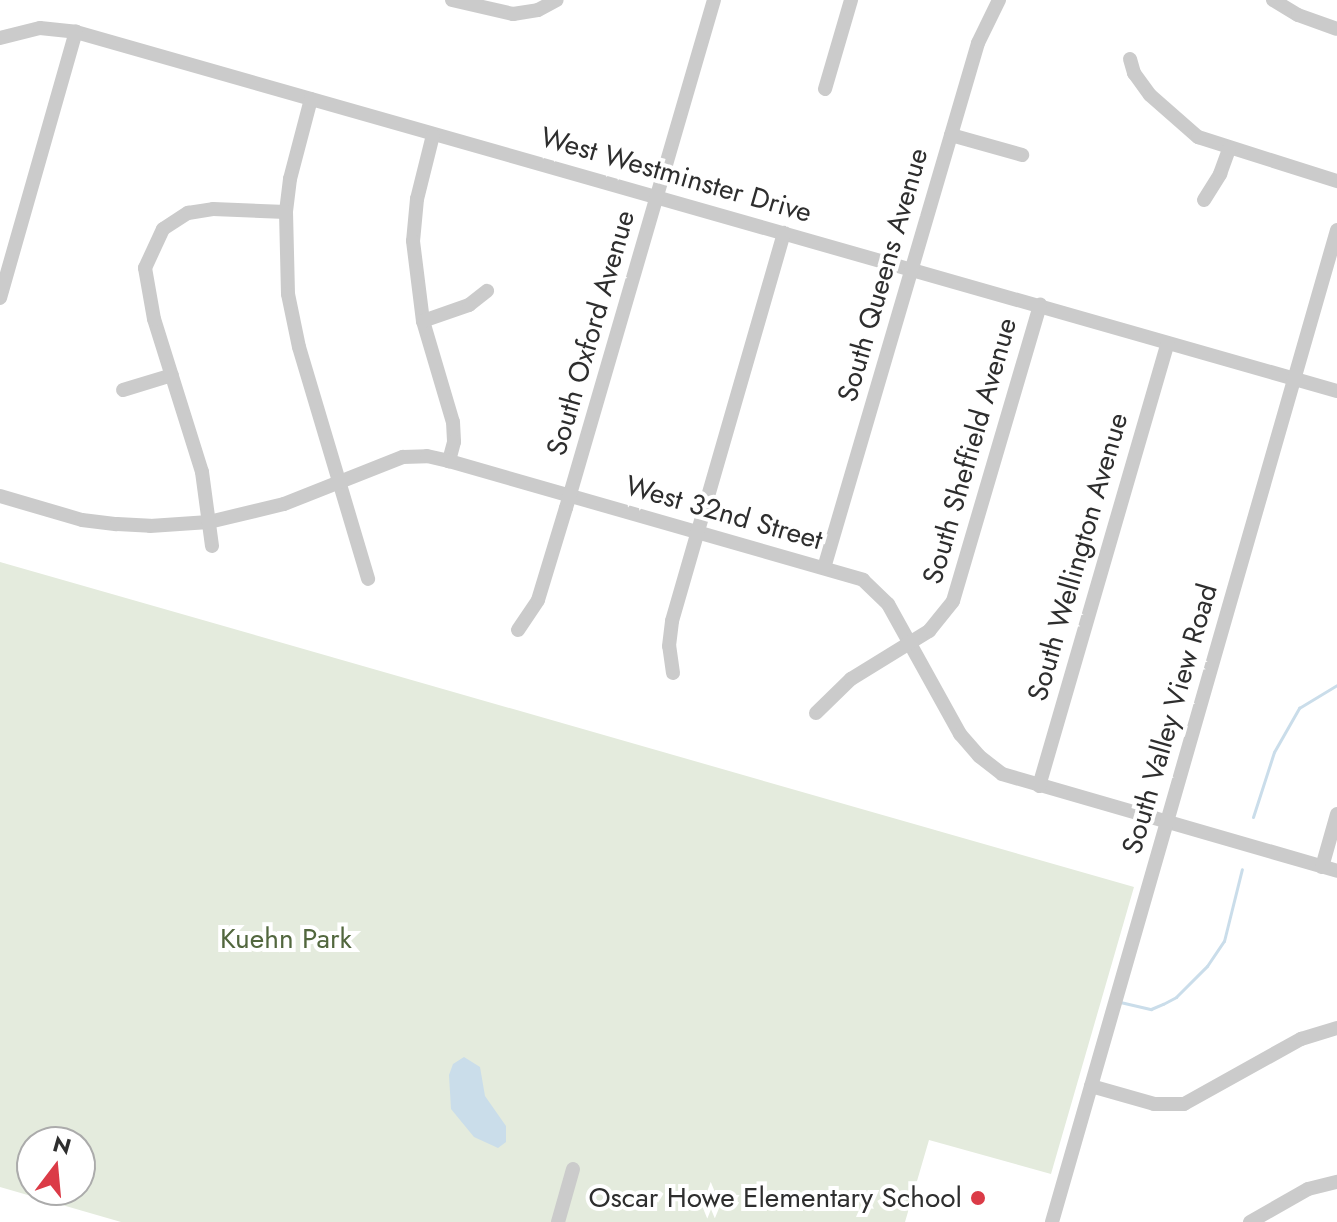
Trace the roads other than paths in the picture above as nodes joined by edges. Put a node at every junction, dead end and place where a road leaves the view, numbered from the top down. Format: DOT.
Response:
graph roads {
  1 [pos="452,0"];
  2 [pos="557,0"];
  3 [pos="714,0"];
  4 [pos="851,0"];
  5 [pos="999,0"];
  6 [pos="1273,0"];
  7 [pos="1337,29"];
  8 [pos="76,32"];
  9 [pos="0,38"];
  10 [pos="1130,59"];
  11 [pos="825,89"];
  12 [pos="311,99"];
  13 [pos="433,135"];
  14 [pos="951,135"];
  15 [pos="1229,149"];
  16 [pos="1022,155"];
  17 [pos="1337,181"];
  18 [pos="657,196"];
  19 [pos="1204,200"];
  20 [pos="286,212"];
  21 [pos="1337,230"];
  22 [pos="784,233"];
  23 [pos="0,235"];
  24 [pos="17,240"];
  25 [pos="1334,248"];
  26 [pos="912,268"];
  27 [pos="487,291"];
  28 [pos="0,298"];
  29 [pos="1040,305"];
  30 [pos="423,321"];
  31 [pos="1168,343"];
  32 [pos="172,375"];
  33 [pos="1295,379"];
  34 [pos="123,390"];
  35 [pos="1337,391"];
  36 [pos="449,461"];
  37 [pos="338,481"];
  38 [pos="0,496"];
  39 [pos="570,496"];
  40 [pos="209,522"];
  41 [pos="696,532"];
  42 [pos="212,546"];
  43 [pos="824,568"];
  44 [pos="368,579"];
  45 [pos="518,630"];
  46 [pos="912,642"];
  47 [pos="673,673"];
  48 [pos="816,713"];
  49 [pos="1039,786"];
  50 [pos="1337,814"];
  51 [pos="1168,823"];
  52 [pos="1322,867"];
  53 [pos="1337,871"];
  54 [pos="1337,1028"];
  55 [pos="1091,1086"];
  56 [pos="573,1169"];
  57 [pos="1337,1182"];
  58 [pos="558,1222"];
  59 [pos="1052,1222"];
  60 [pos="1250,1222"];
  1 -- 2 [label="street"];
  3 -- 18 [label="street, South Oxford Avenue"];
  4 -- 11 [label="street"];
  5 -- 14 [label="street, South Queens Avenue"];
  6 -- 7 [label="street"];
  8 -- 9 [label="street, West Westminster Drive"];
  8 -- 12 [label="street, West Westminster Drive"];
  8 -- 24 [label="street"];
  10 -- 15 [label="street"];
  12 -- 13 [label="street, West Westminster Drive"];
  12 -- 20 [label="street"];
  13 -- 18 [label="street, West Westminster Drive"];
  13 -- 30 [label="street"];
  14 -- 16 [label="street"];
  14 -- 26 [label="street, South Queens Avenue"];
  15 -- 17 [label="street"];
  15 -- 19 [label="street"];
  18 -- 22 [label="street, West Westminster Drive"];
  18 -- 39 [label="street, South Oxford Avenue"];
  20 -- 32 [label="street"];
  20 -- 37 [label="street"];
  21 -- 25 [label="street, South Valley View Road"];
  22 -- 26 [label="street, West Westminster Drive"];
  22 -- 41 [label="street"];
  23 -- 24 [label="street"];
  24 -- 28 [label="street"];
  25 -- 33 [label="street, South Valley View Road"];
  26 -- 29 [label="street, West Westminster Drive"];
  26 -- 43 [label="street, South Queens Avenue"];
  27 -- 30 [label="street"];
  29 -- 31 [label="street, West Westminster Drive"];
  29 -- 46 [label="street, South Sheffield Avenue"];
  30 -- 36 [label="street"];
  31 -- 33 [label="street, West Westminster Drive"];
  31 -- 49 [label="street, South Wellington Avenue"];
  32 -- 34 [label="street"];
  32 -- 40 [label="street"];
  33 -- 35 [label="street, West Westminster Drive"];
  33 -- 51 [label="street, South Valley View Road"];
  36 -- 37 [label="street, West 32nd Street"];
  36 -- 39 [label="street, West 32nd Street"];
  37 -- 40 [label="street, West 32nd Street"];
  37 -- 44 [label="street"];
  38 -- 40 [label="street, West 32nd Street"];
  39 -- 41 [label="street, West 32nd Street"];
  39 -- 45 [label="street, South Oxford Avenue"];
  40 -- 42 [label="street"];
  41 -- 43 [label="street, West 32nd Street"];
  41 -- 47 [label="street"];
  43 -- 46 [label="street, West 32nd Street"];
  46 -- 48 [label="street, South Sheffield Avenue"];
  46 -- 49 [label="street, West 32nd Street"];
  49 -- 51 [label="street, West 32nd Street"];
  50 -- 52 [label="street"];
  51 -- 52 [label="street, West 32nd Street"];
  51 -- 55 [label="street, South Valley View Road"];
  52 -- 53 [label="street, West 32nd Street"];
  54 -- 55 [label="street"];
  55 -- 59 [label="street, South Valley View Road"];
  56 -- 58 [label="street"];
  57 -- 60 [label="street"];
}
